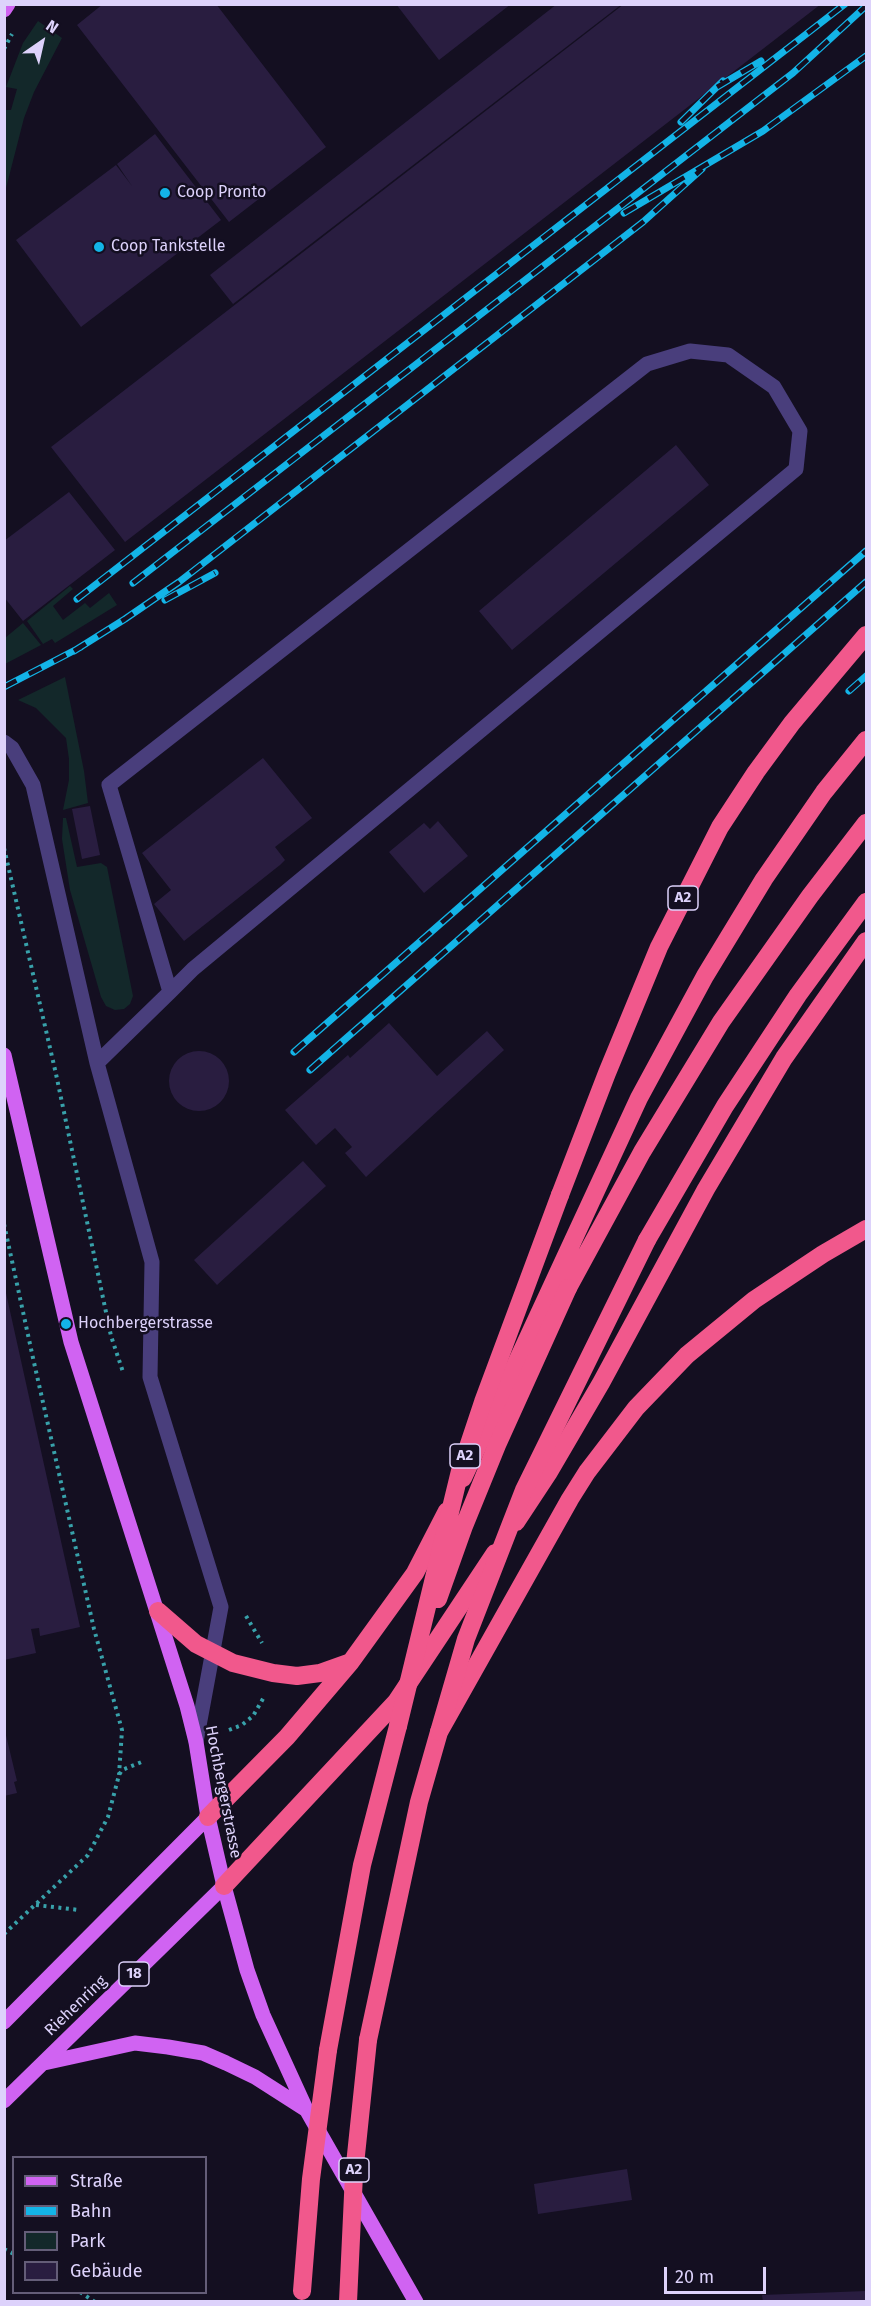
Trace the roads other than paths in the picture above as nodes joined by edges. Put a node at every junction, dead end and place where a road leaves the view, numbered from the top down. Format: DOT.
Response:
graph roads {
  1 [pos="8,4"];
  2 [pos="4,10"];
  3 [pos="867,635"];
  4 [pos="867,740"];
  5 [pos="4,742"];
  6 [pos="867,824"];
  7 [pos="867,902"];
  8 [pos="867,941"];
  9 [pos="170,992"];
  10 [pos="4,1055"];
  11 [pos="97,1063"];
  12 [pos="867,1229"];
  13 [pos="158,1611"];
  14 [pos="212,1654"];
  15 [pos="350,1663"];
  16 [pos="398,1726"];
  17 [pos="439,1732"];
  18 [pos="196,1742"];
  19 [pos="208,1817"];
  20 [pos="224,1886"];
  21 [pos="4,2022"];
  22 [pos="44,2063"];
  23 [pos="4,2101"];
  24 [pos="306,2109"];
  25 [pos="302,2301"];
  26 [pos="348,2301"];
  27 [pos="416,2301"];
  1 -- 2 [label="main road"];
  3 -- 16 [label="highway, A2, bridge"];
  4 -- 15 [label="highway"];
  5 -- 11 [label="lane"];
  6 -- 16 [label="highway, A2, bridge"];
  7 -- 17 [label="highway, A2, bridge"];
  8 -- 20 [label="highway"];
  9 -- 9 [label="lane"];
  9 -- 11 [label="lane"];
  10 -- 13 [label="main road, Hochbergerstrasse"];
  11 -- 14 [label="lane"];
  12 -- 17 [label="highway, bridge"];
  13 -- 14 [label="highway"];
  13 -- 18 [label="main road, Hochbergerstrasse"];
  14 -- 15 [label="highway"];
  14 -- 18 [label="lane"];
  15 -- 19 [label="highway"];
  16 -- 25 [label="highway, A2, bridge"];
  17 -- 26 [label="highway, A2, bridge"];
  18 -- 19 [label="main road, Hochbergerstrasse"];
  19 -- 20 [label="main road, Hochbergerstrasse"];
  19 -- 21 [label="main road"];
  20 -- 22 [label="main road, Riehenring / 18"];
  20 -- 24 [label="main road, Hochbergerstrasse"];
  22 -- 23 [label="main road, Riehenring / 18"];
  22 -- 24 [label="main road"];
  24 -- 27 [label="main road, Hochbergerstrasse"];
}
